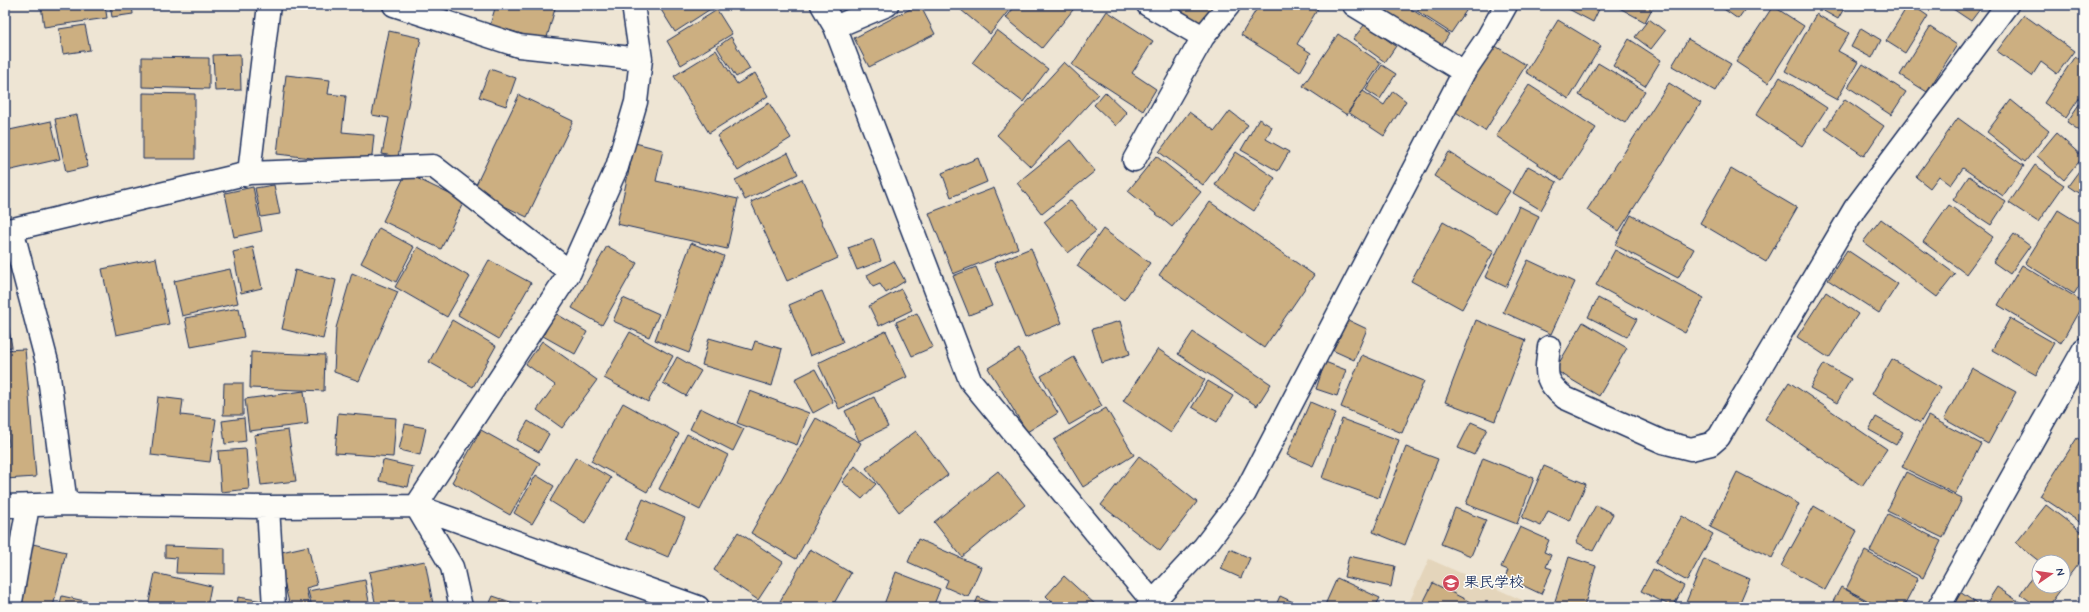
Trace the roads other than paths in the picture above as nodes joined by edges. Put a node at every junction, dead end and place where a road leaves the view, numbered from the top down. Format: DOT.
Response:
graph roads {
  1 [pos="269,5"];
  2 [pos="394,5"];
  3 [pos="633,5"];
  4 [pos="822,5"];
  5 [pos="887,5"];
  6 [pos="1148,5"];
  7 [pos="1229,5"];
  8 [pos="1354,5"];
  9 [pos="1506,5"];
  10 [pos="2006,5"];
  11 [pos="835,27"];
  12 [pos="1203,37"];
  13 [pos="641,59"];
  14 [pos="1464,72"];
  15 [pos="1134,160"];
  16 [pos="249,172"];
  17 [pos="9,230"];
  18 [pos="570,272"];
  19 [pos="1549,347"];
  20 [pos="2084,348"];
  21 [pos="2078,371"];
  22 [pos="66,504"];
  23 [pos="5,506"];
  24 [pos="28,506"];
  25 [pos="416,506"];
  26 [pos="268,508"];
  27 [pos="1150,604"];
  28 [pos="10,607"];
  29 [pos="274,607"];
  30 [pos="461,607"];
  31 [pos="698,607"];
  32 [pos="1938,607"];
  1 -- 16 [label="street"];
  2 -- 13 [label="street"];
  3 -- 13 [label="street"];
  4 -- 11 [label="street"];
  5 -- 11 [label="street"];
  6 -- 12 [label="street"];
  7 -- 12 [label="street"];
  8 -- 14 [label="street"];
  9 -- 14 [label="street"];
  10 -- 19 [label="street"];
  11 -- 27 [label="street"];
  12 -- 15 [label="street"];
  13 -- 18 [label="street"];
  14 -- 27 [label="street"];
  16 -- 17 [label="street"];
  16 -- 18 [label="street"];
  17 -- 22 [label="street"];
  18 -- 25 [label="street"];
  20 -- 21 [label="street"];
  21 -- 32 [label="street"];
  22 -- 24 [label="street"];
  22 -- 26 [label="street"];
  23 -- 24 [label="street"];
  24 -- 28 [label="street"];
  25 -- 26 [label="street"];
  25 -- 30 [label="street"];
  25 -- 31 [label="street"];
  26 -- 29 [label="street"];
}
